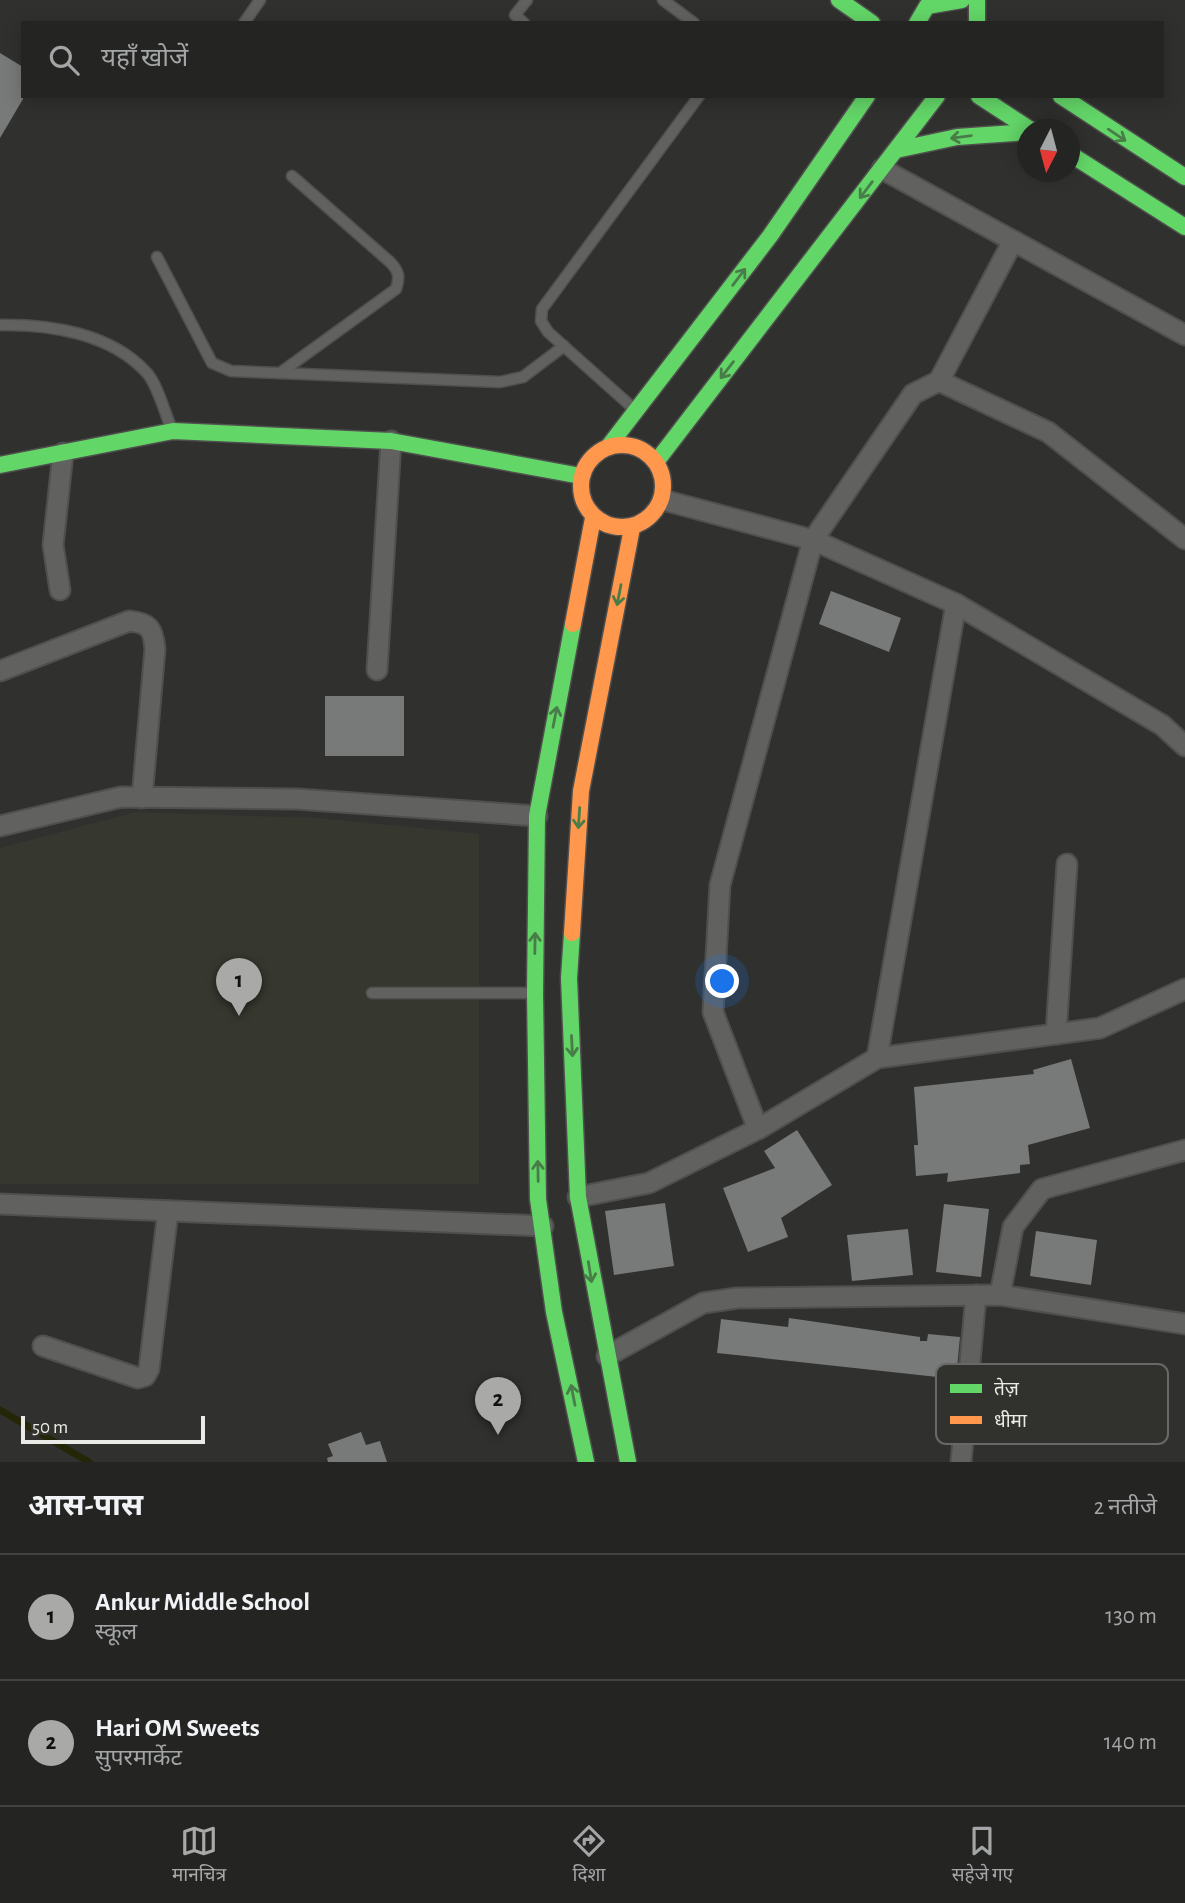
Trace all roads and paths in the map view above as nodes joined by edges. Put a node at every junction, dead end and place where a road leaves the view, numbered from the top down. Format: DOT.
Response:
graph roads {
  1 [pos="260,0"];
  2 [pos="527,0"];
  3 [pos="663,0"];
  4 [pos="962,0"];
  5 [pos="977,0"];
  6 [pos="841,2"];
  7 [pos="923,3"];
  8 [pos="944,17"];
  9 [pos="245,21"];
  10 [pos="522,21"];
  11 [pos="691,21"];
  12 [pos="846,21"];
  13 [pos="869,21"];
  14 [pos="918,21"];
  15 [pos="977,21"];
  16 [pos="698,98"];
  17 [pos="853,98"];
  18 [pos="866,98"];
  19 [pos="935,98"];
  20 [pos="982,98"];
  21 [pos="1063,98"];
  22 [pos="1017,123"];
  23 [pos="847,125"];
  24 [pos="1017,132"];
  25 [pos="896,150"];
  26 [pos="1080,157"];
  27 [pos="882,169"];
  28 [pos="1134,171"];
  29 [pos="292,176"];
  30 [pos="1185,177"];
  31 [pos="1185,228"];
  32 [pos="1013,241"];
  33 [pos="157,257"];
  34 [pos="0,325"];
  35 [pos="1185,335"];
  36 [pos="564,346"];
  37 [pos="280,373"];
  38 [pos="939,381"];
  39 [pos="636,411"];
  40 [pos="173,431"];
  41 [pos="391,441"];
  42 [pos="608,447"];
  43 [pos="63,453"];
  44 [pos="656,462"];
  45 [pos="0,465"];
  46 [pos="581,476"];
  47 [pos="663,500"];
  48 [pos="593,518"];
  49 [pos="632,528"];
  50 [pos="1185,539"];
  51 [pos="813,540"];
  52 [pos="60,590"];
  53 [pos="957,604"];
  54 [pos="377,670"];
  55 [pos="0,671"];
  56 [pos="1185,746"];
  57 [pos="142,798"];
  58 [pos="537,816"];
  59 [pos="0,827"];
  60 [pos="1067,864"];
  61 [pos="1185,989"];
  62 [pos="372,993"];
  63 [pos="535,993"];
  64 [pos="1056,1034"];
  65 [pos="877,1058"];
  66 [pos="758,1129"];
  67 [pos="1185,1150"];
  68 [pos="579,1197"];
  69 [pos="0,1204"];
  70 [pos="168,1211"];
  71 [pos="543,1226"];
  72 [pos="1000,1294"];
  73 [pos="976,1295"];
  74 [pos="1185,1324"];
  75 [pos="43,1346"];
  76 [pos="607,1356"];
  77 [pos="970,1364"];
  78 [pos="963,1444"];
  79 [pos="586,1462"];
  80 [pos="628,1462"];
  81 [pos="961,1462"];
  1 -- 9 [label="lane"];
  2 -- 10 [label="lane"];
  3 -- 11 [label="lane"];
  4 -- 7 [label="street"];
  5 -- 15 [label="street"];
  6 -- 12 [label="street"];
  6 -- 13 [label="street"];
  7 -- 8 [label="street"];
  7 -- 14 [label="street"];
  16 -- 36 [label="lane"];
  17 -- 23 [label="street"];
  18 -- 23 [label="street"];
  19 -- 25 [label="street"];
  20 -- 22 [label="street"];
  21 -- 28 [label="street, one-way"];
  39 -- 23 [label="street, one-way"];
  24 -- 25 [label="street, one-way"];
  25 -- 27 [label="street"];
  26 -- 28 [label="street"];
  27 -- 32 [label="street"];
  27 -- 44 [label="street, one-way"];
  28 -- 30 [label="street"];
  28 -- 31 [label="street"];
  29 -- 37 [label="lane"];
  32 -- 35 [label="street"];
  32 -- 38 [label="street"];
  33 -- 37 [label="lane"];
  34 -- 40 [label="lane"];
  36 -- 37 [label="lane"];
  36 -- 39 [label="lane"];
  38 -- 50 [label="street"];
  38 -- 51 [label="street"];
  39 -- 42 [label="street"];
  40 -- 41 [label="street"];
  40 -- 43 [label="street"];
  41 -- 46 [label="street"];
  41 -- 54 [label="street"];
  42 -- 44 [label="street"];
  42 -- 46 [label="street"];
  43 -- 45 [label="street"];
  43 -- 52 [label="street"];
  44 -- 47 [label="street"];
  46 -- 48 [label="street"];
  47 -- 49 [label="street"];
  47 -- 51 [label="street"];
  48 -- 49 [label="street"];
  58 -- 48 [label="street, one-way"];
  49 -- 68 [label="street, one-way"];
  51 -- 53 [label="street"];
  51 -- 66 [label="street"];
  53 -- 56 [label="street"];
  53 -- 65 [label="street"];
  55 -- 57 [label="street"];
  57 -- 58 [label="street"];
  57 -- 59 [label="street"];
  63 -- 58 [label="street, one-way"];
  60 -- 64 [label="street"];
  61 -- 64 [label="street"];
  62 -- 63 [label="lane"];
  71 -- 63 [label="street, one-way"];
  64 -- 65 [label="street"];
  65 -- 66 [label="street"];
  66 -- 68 [label="street"];
  67 -- 72 [label="street"];
  68 -- 76 [label="street, one-way"];
  69 -- 70 [label="street"];
  70 -- 71 [label="street"];
  70 -- 75 [label="street"];
  79 -- 71 [label="street, one-way"];
  72 -- 73 [label="street"];
  72 -- 74 [label="street"];
  73 -- 76 [label="street"];
  73 -- 77 [label="street"];
  76 -- 80 [label="street"];
  78 -- 81 [label="street"];
}
